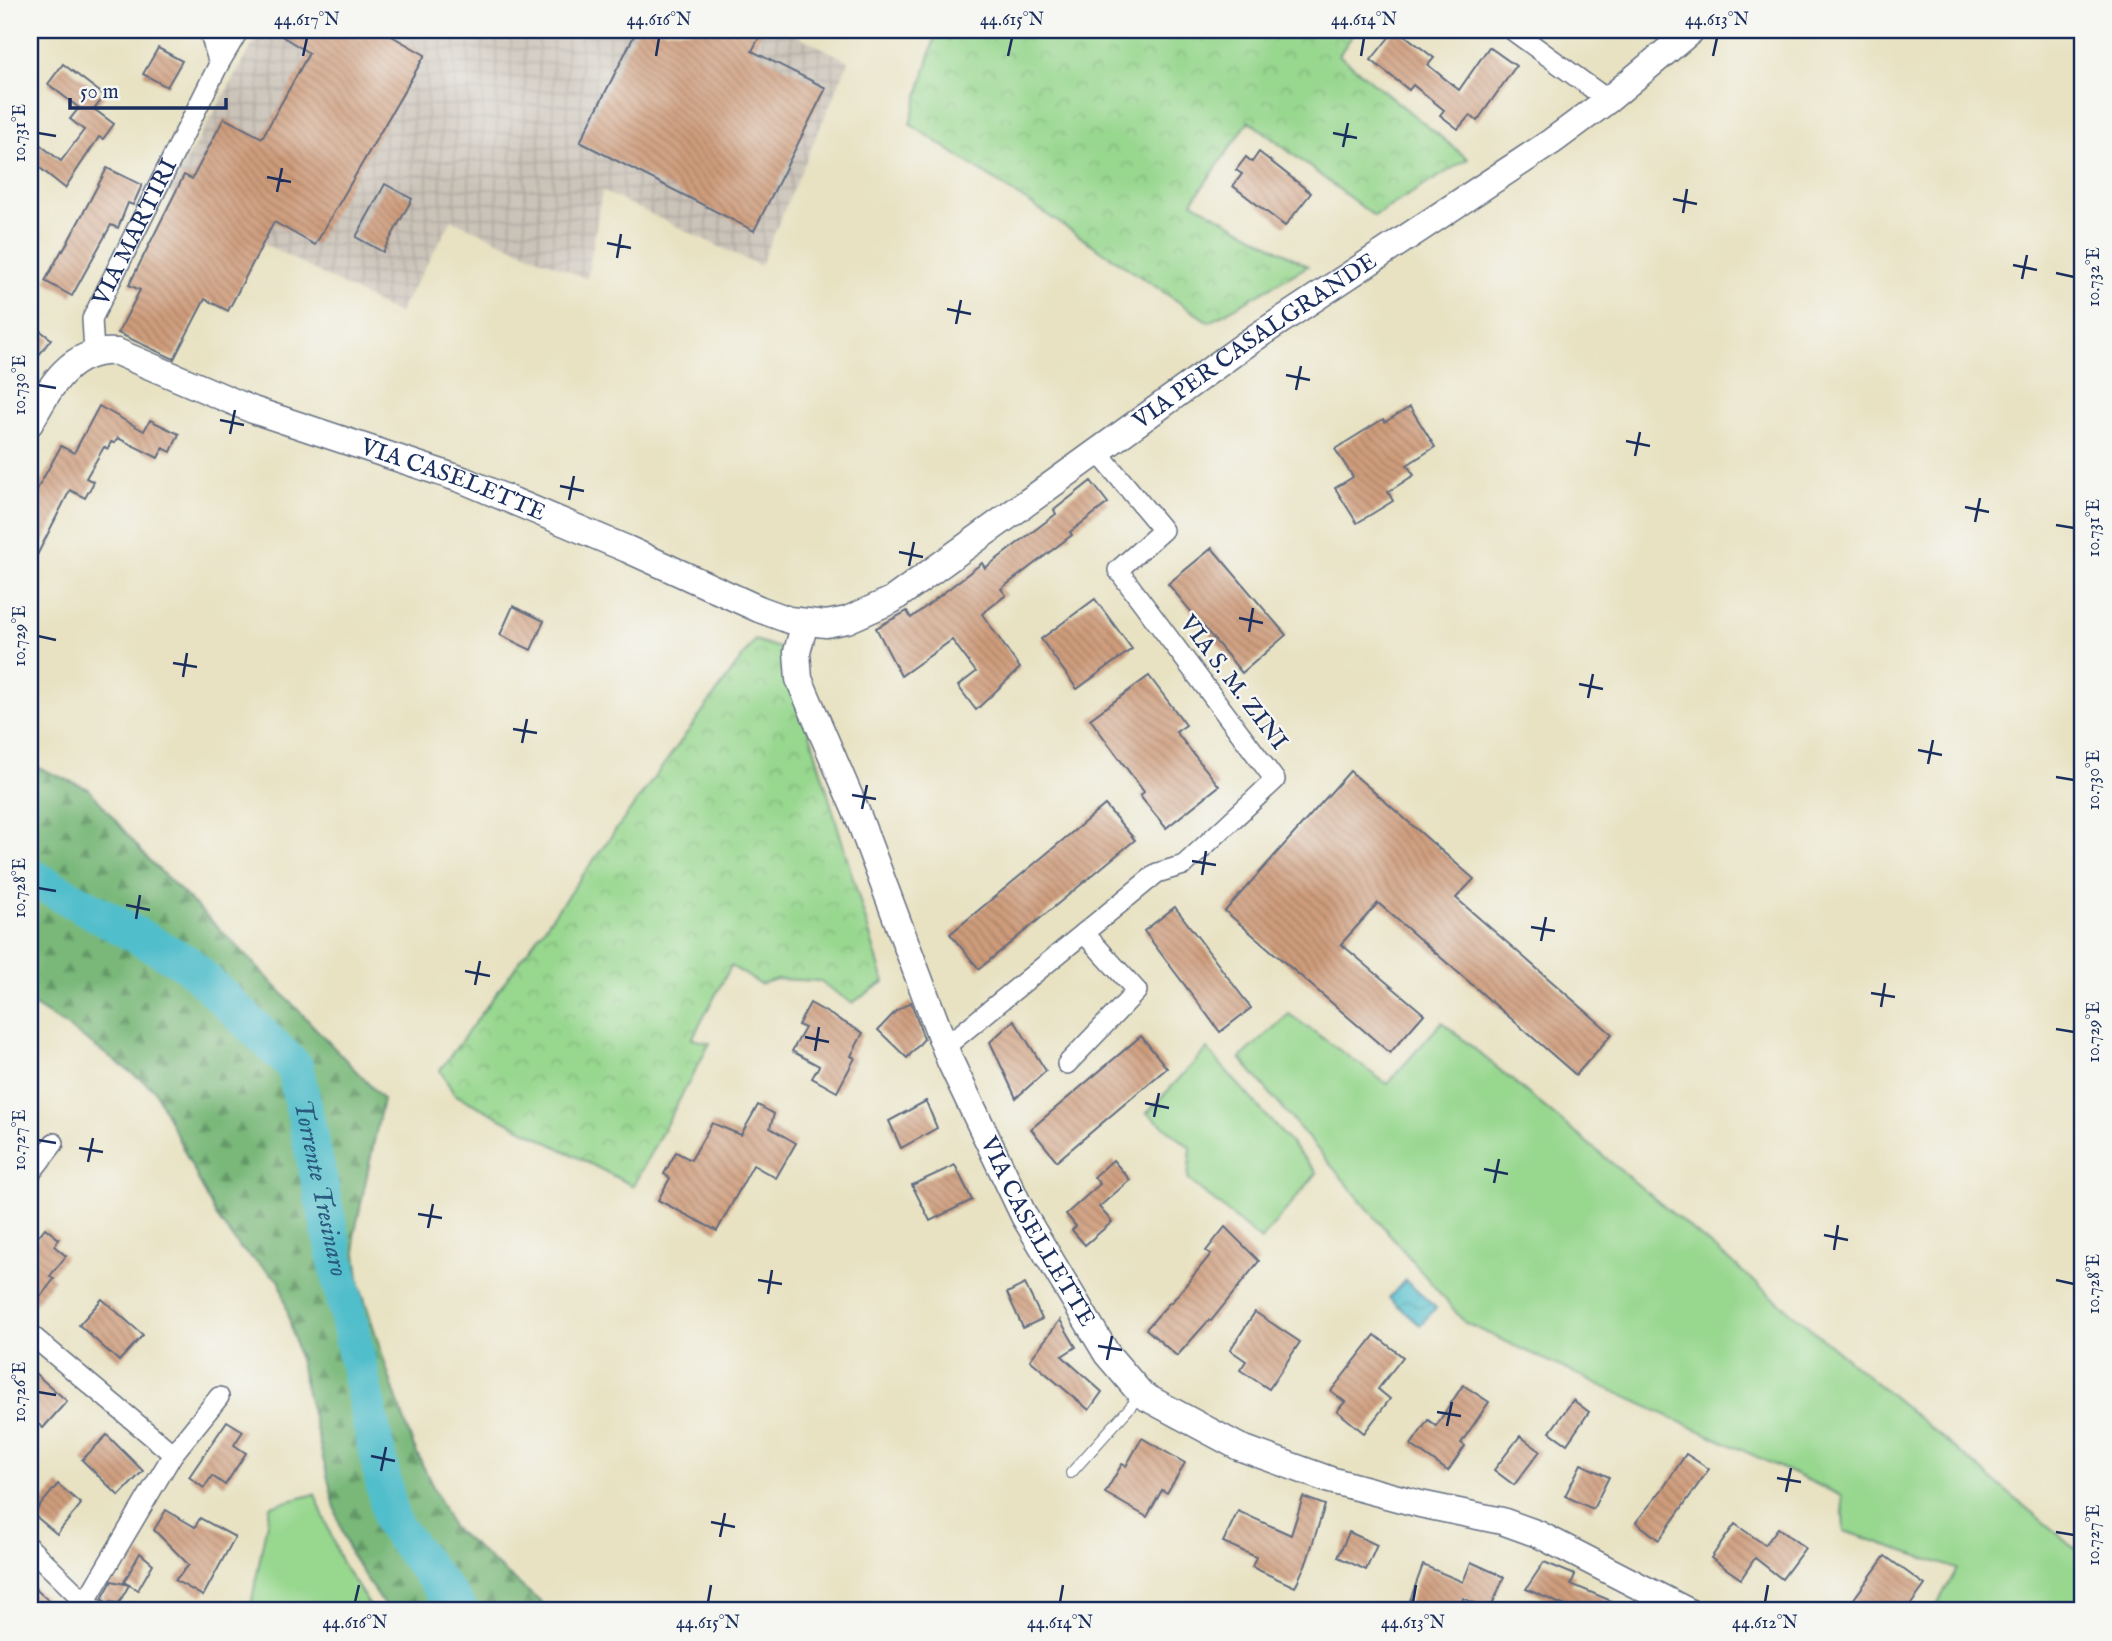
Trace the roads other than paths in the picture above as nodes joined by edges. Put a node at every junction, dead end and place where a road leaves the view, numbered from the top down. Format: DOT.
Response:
graph roads {
  1 [pos="209,30"];
  2 [pos="239,30"];
  3 [pos="1512,30"];
  4 [pos="1692,30"];
  5 [pos="219,64"];
  6 [pos="1608,100"];
  7 [pos="94,352"];
  8 [pos="30,423"];
  9 [pos="1107,463"];
  10 [pos="805,624"];
  11 [pos="1084,933"];
  12 [pos="945,1047"];
  13 [pos="1067,1064"];
  14 [pos="54,1143"];
  15 [pos="30,1174"];
  16 [pos="30,1334"];
  17 [pos="1142,1395"];
  18 [pos="219,1397"];
  19 [pos="173,1454"];
  20 [pos="1072,1473"];
  21 [pos="30,1548"];
  22 [pos="88,1608"];
  23 [pos="1686,1611"];
  1 -- 5 [label="street"];
  2 -- 5 [label="street, VIA MARTIRI"];
  3 -- 6 [label="street"];
  4 -- 6 [label="street, VIA PER CASALGRANDE"];
  5 -- 7 [label="street, VIA MARTIRI"];
  6 -- 10 [label="street, VIA PER CASALGRANDE"];
  7 -- 8 [label="street"];
  7 -- 10 [label="street, VIA CASELETTE"];
  9 -- 11 [label="street, VIA S. M. ZINI"];
  10 -- 12 [label="street, VIA CASELLETTE"];
  11 -- 12 [label="street, VIA S. M. ZINI"];
  11 -- 13 [label="street"];
  12 -- 17 [label="street, VIA CASELLETTE"];
  14 -- 15 [label="street"];
  16 -- 19 [label="street"];
  17 -- 20 [label="lane"];
  17 -- 23 [label="street, VIA CASELLETTE"];
  18 -- 19 [label="street"];
  19 -- 22 [label="street"];
  21 -- 22 [label="street"];
}
